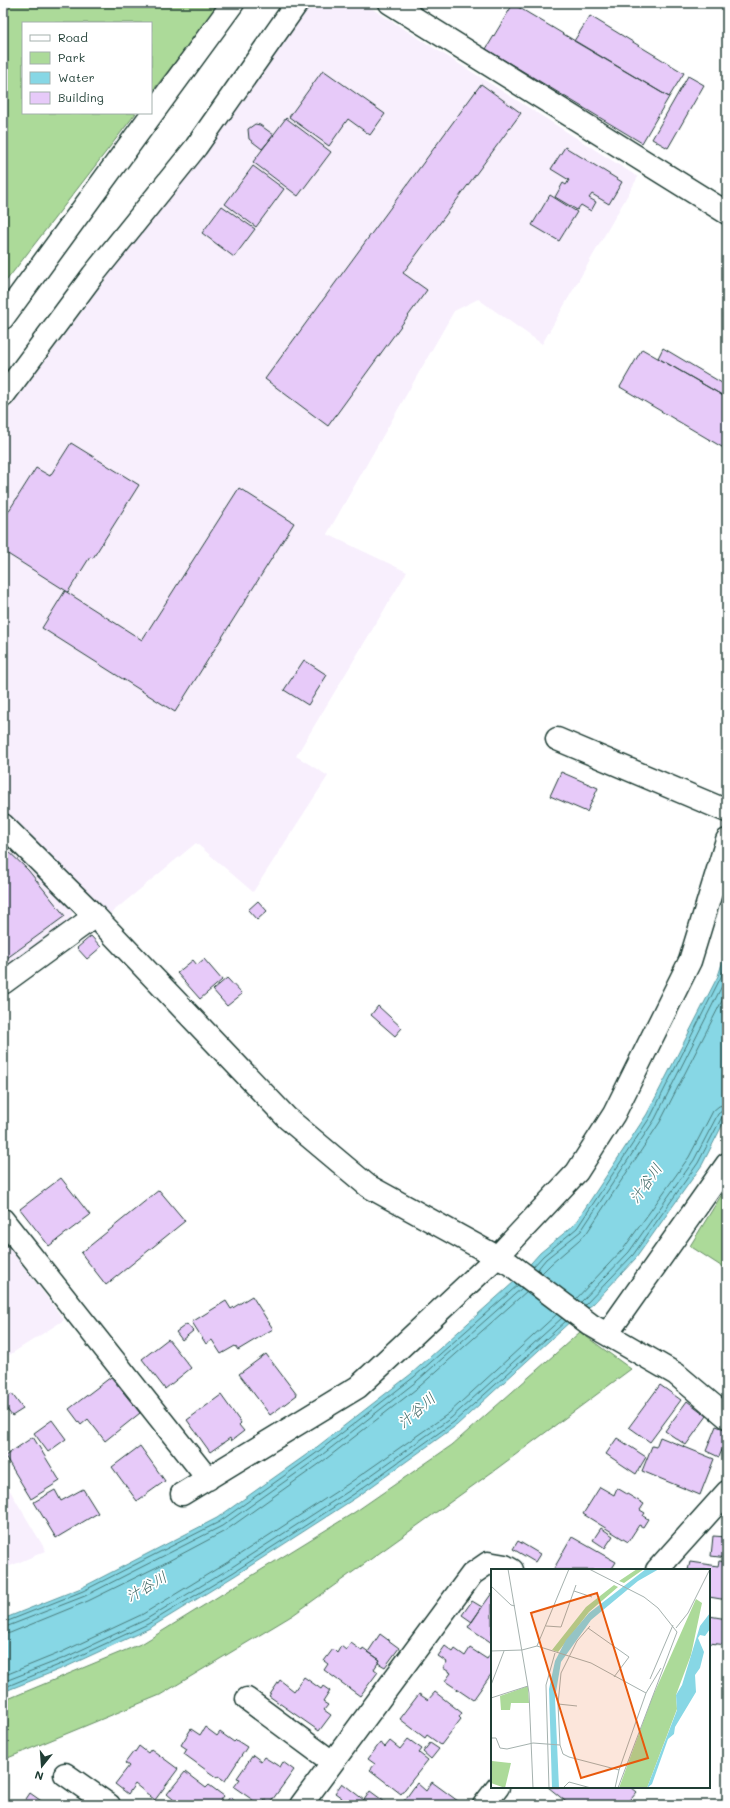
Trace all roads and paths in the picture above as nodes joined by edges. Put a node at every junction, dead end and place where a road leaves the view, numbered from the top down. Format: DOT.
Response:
graph roads {
  1 [pos="233,3"];
  2 [pos="297,3"];
  3 [pos="390,3"];
  4 [pos="152,114"];
  5 [pos="152,114"];
  6 [pos="727,213"];
  7 [pos="3,318"];
  8 [pos="3,396"];
  9 [pos="557,739"];
  10 [pos="727,811"];
  11 [pos="3,825"];
  12 [pos="727,840"];
  13 [pos="95,916"];
  14 [pos="3,983"];
  15 [pos="727,1164"];
  16 [pos="3,1220"];
  17 [pos="504,1260"];
  18 [pos="599,1330"];
  19 [pos="727,1417"];
  20 [pos="208,1479"];
  21 [pos="727,1492"];
  22 [pos="182,1494"];
  23 [pos="510,1569"];
  24 [pos="658,1569"];
  25 [pos="247,1699"];
  26 [pos="332,1762"];
  27 [pos="65,1774"];
  28 [pos="497,1788"];
  29 [pos="109,1805"];
  30 [pos="301,1805"];
  31 [pos="484,1805"];
  1 -- 5 [label="street"];
  2 -- 8 [label="street"];
  3 -- 6 [label="street"];
  4 -- 7 [label="street"];
  9 -- 10 [label="street"];
  11 -- 13 [label="street"];
  12 -- 17 [label="street"];
  13 -- 14 [label="street"];
  13 -- 17 [label="street"];
  15 -- 18 [label="street"];
  16 -- 20 [label="street"];
  17 -- 18 [label="street"];
  17 -- 20 [label="street"];
  18 -- 19 [label="street"];
  20 -- 22 [label="street"];
  21 -- 24 [label="street"];
  23 -- 26 [label="street"];
  25 -- 26 [label="street"];
  26 -- 30 [label="street"];
  27 -- 29 [label="street"];
  28 -- 31 [label="street"];
}
